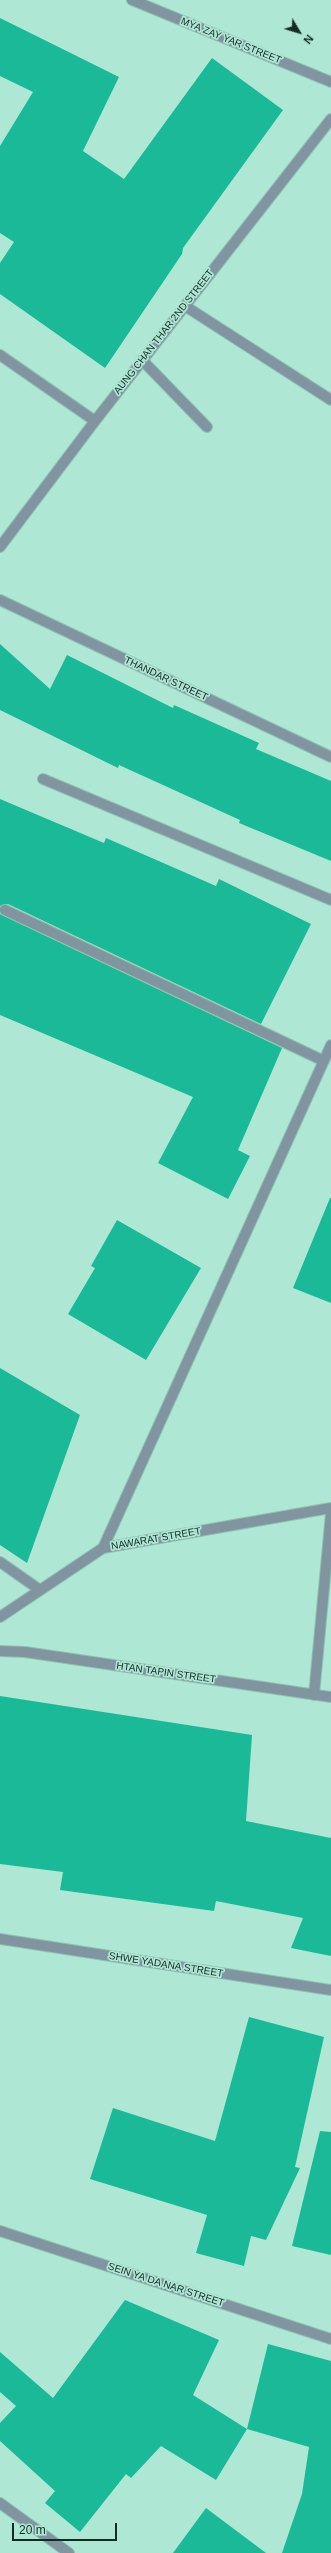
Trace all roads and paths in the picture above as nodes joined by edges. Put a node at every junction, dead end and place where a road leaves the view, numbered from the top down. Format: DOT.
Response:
graph roads {
  1 [pos="132,0"];
  2 [pos="331,82"];
  3 [pos="331,119"];
  4 [pos="185,306"];
  5 [pos="0,354"];
  6 [pos="142,360"];
  7 [pos="331,400"];
  8 [pos="95,421"];
  9 [pos="207,427"];
  10 [pos="0,547"];
  11 [pos="0,600"];
  12 [pos="331,757"];
  13 [pos="43,779"];
  14 [pos="331,900"];
  15 [pos="5,910"];
  16 [pos="331,1045"];
  17 [pos="324,1061"];
  18 [pos="331,1508"];
  19 [pos="331,1513"];
  20 [pos="103,1548"];
  21 [pos="0,1562"];
  22 [pos="40,1590"];
  23 [pos="0,1617"];
  24 [pos="0,1651"];
  25 [pos="314,1695"];
  26 [pos="331,1697"];
  27 [pos="0,1939"];
  28 [pos="331,1990"];
  29 [pos="0,2231"];
  30 [pos="331,2339"];
  31 [pos="0,2503"];
  32 [pos="69,2553"];
  1 -- 2 [label="street, MYA ZAY YAR STREET"];
  3 -- 4 [label="street, AUNG CHAN THAR 2ND STREET"];
  4 -- 6 [label="street, AUNG CHAN THAR 2ND STREET"];
  4 -- 7 [label="street"];
  5 -- 8 [label="street"];
  6 -- 8 [label="street, AUNG CHAN THAR 2ND STREET"];
  6 -- 9 [label="street"];
  8 -- 10 [label="street, AUNG CHAN THAR 2ND STREET"];
  11 -- 12 [label="street, THANDAR STREET"];
  13 -- 14 [label="street"];
  15 -- 17 [label="street"];
  16 -- 17 [label="street"];
  17 -- 20 [label="street"];
  18 -- 20 [label="street, NAWARAT STREET"];
  19 -- 25 [label="street"];
  20 -- 22 [label="street, NAWARAT STREET"];
  21 -- 22 [label="street"];
  22 -- 23 [label="street, NAWARAT STREET"];
  24 -- 25 [label="street, HTAN TAPIN STREET"];
  25 -- 26 [label="street, HTAN TAPIN STREET"];
  27 -- 28 [label="street, SHWE YADANA STREET"];
  29 -- 30 [label="street, SEIN YA DA NAR STREET"];
  31 -- 32 [label="street"];
}
